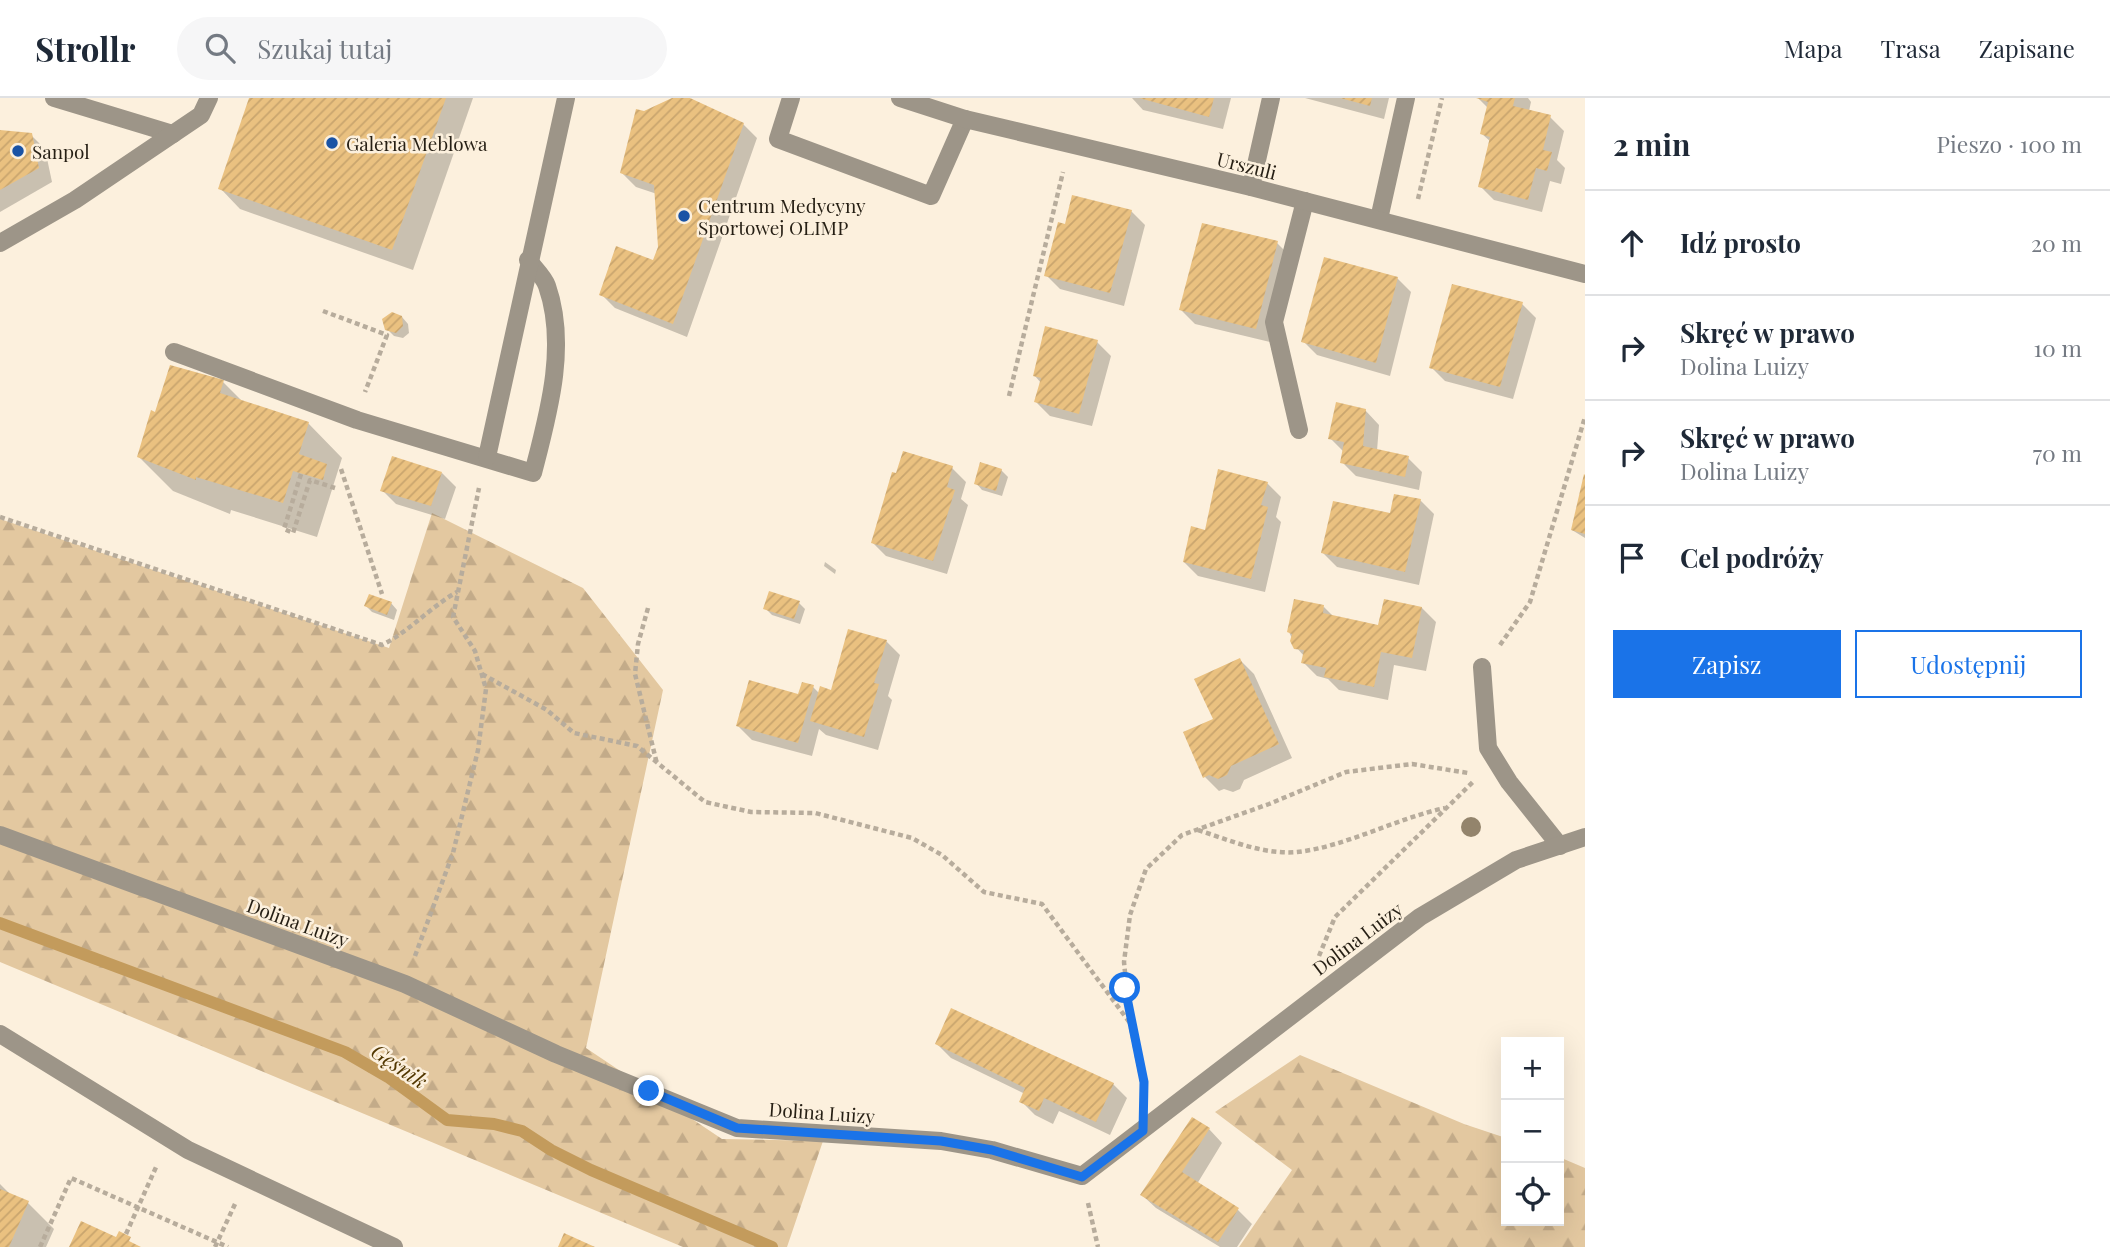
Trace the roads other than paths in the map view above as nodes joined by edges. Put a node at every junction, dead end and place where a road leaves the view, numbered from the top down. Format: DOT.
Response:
graph roads {
  1 [pos="54,98"];
  2 [pos="209,98"];
  3 [pos="566,98"];
  4 [pos="791,98"];
  5 [pos="900,98"];
  6 [pos="1271,98"];
  7 [pos="1406,98"];
  8 [pos="965,119"];
  9 [pos="173,134"];
  10 [pos="1251,187"];
  11 [pos="1305,201"];
  12 [pos="1380,219"];
  13 [pos="0,243"];
  14 [pos="528,260"];
  15 [pos="1585,274"];
  16 [pos="174,352"];
  17 [pos="1298,430"];
  18 [pos="487,457"];
  19 [pos="1482,667"];
  20 [pos="0,835"];
  21 [pos="1585,837"];
  22 [pos="1560,846"];
  23 [pos="0,1034"];
  24 [pos="394,1247"];
  1 -- 9 [label="street"];
  2 -- 9 [label="street"];
  3 -- 14 [label="street"];
  4 -- 8 [label="street"];
  5 -- 8 [label="street, Urszuli"];
  6 -- 10 [label="street"];
  7 -- 12 [label="street"];
  8 -- 10 [label="street, Urszuli"];
  9 -- 13 [label="street"];
  10 -- 11 [label="street, Urszuli"];
  11 -- 12 [label="street, Urszuli"];
  11 -- 17 [label="street"];
  12 -- 15 [label="street, Urszuli"];
  14 -- 18 [label="street"];
  14 -- 18 [label="street"];
  16 -- 18 [label="street"];
  19 -- 22 [label="street"];
  20 -- 22 [label="street, Dolina Luizy"];
  21 -- 22 [label="street, Dolina Luizy"];
  23 -- 24 [label="street"];
}
